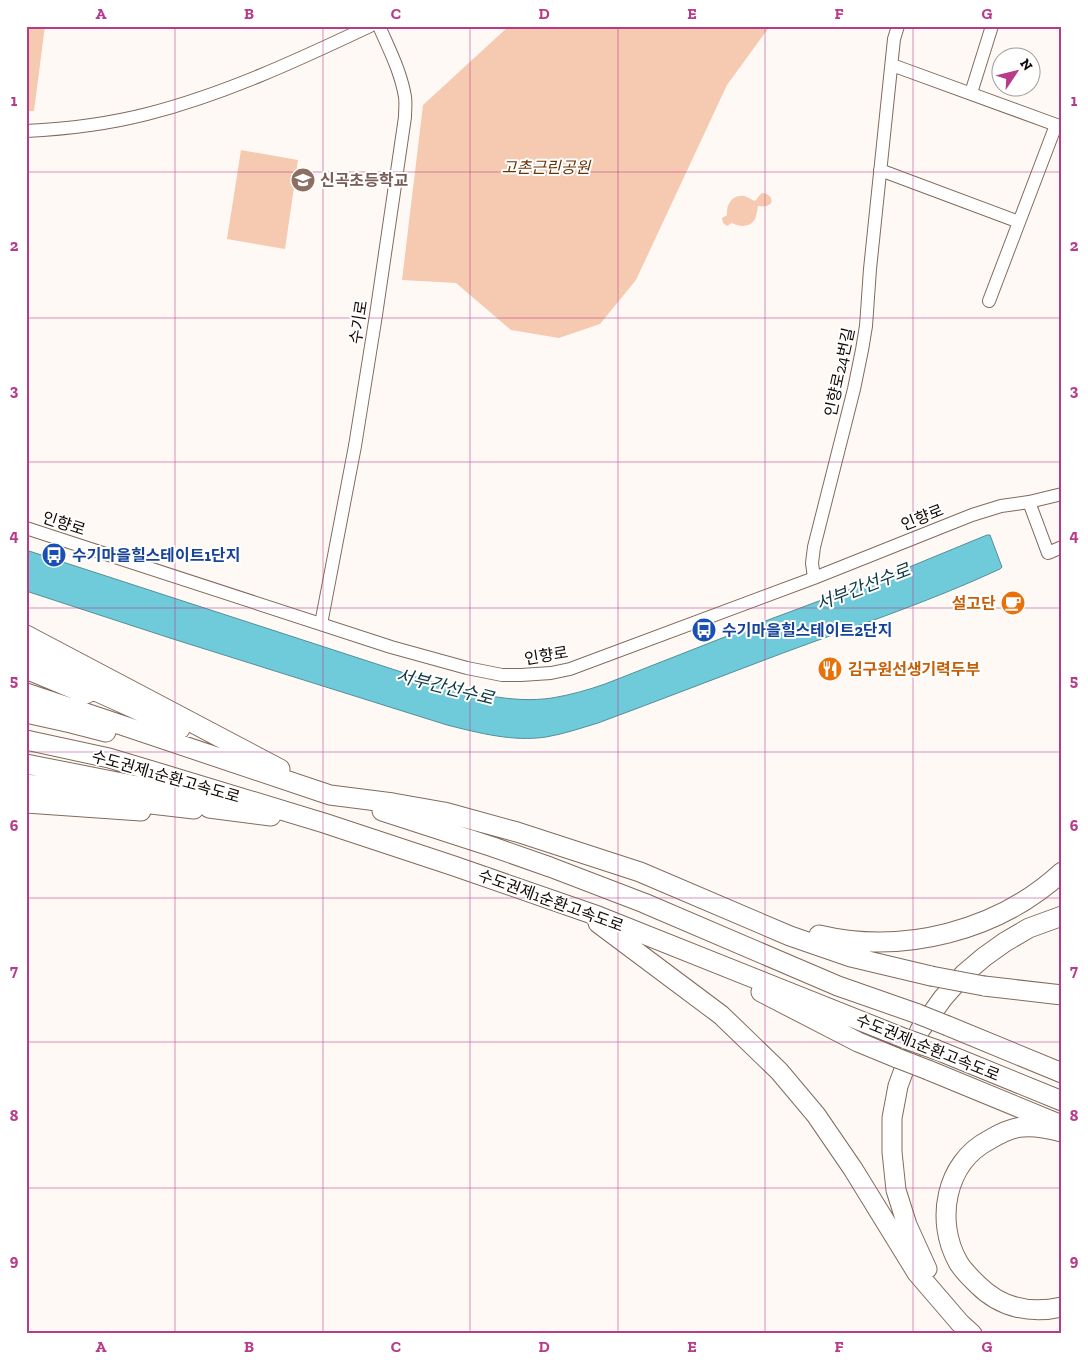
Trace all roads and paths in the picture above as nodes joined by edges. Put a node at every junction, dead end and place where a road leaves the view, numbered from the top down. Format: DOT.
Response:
graph roads {
  1 [pos="370,26"];
  2 [pos="379,26"];
  3 [pos="886,26"];
  4 [pos="992,26"];
  5 [pos="896,32"];
  6 [pos="892,64"];
  7 [pos="970,93"];
  8 [pos="1059,126"];
  9 [pos="26,131"];
  10 [pos="880,170"];
  11 [pos="1019,222"];
  12 [pos="989,301"];
  13 [pos="1062,494"];
  14 [pos="1029,502"];
  15 [pos="26,528"];
  16 [pos="1062,547"];
  17 [pos="814,578"];
  18 [pos="321,624"];
  19 [pos="26,634"];
  20 [pos="26,643"];
  21 [pos="26,652"];
  22 [pos="26,661"];
  23 [pos="26,669"];
  24 [pos="26,677"];
  25 [pos="26,685"];
  26 [pos="26,693"];
  27 [pos="26,714"];
  28 [pos="26,740"];
  29 [pos="26,764"];
  30 [pos="26,771"];
  31 [pos="26,777"];
  32 [pos="26,784"];
  33 [pos="26,790"];
  34 [pos="330,795"];
  35 [pos="26,796"];
  36 [pos="26,803"];
  37 [pos="26,807"];
  38 [pos="324,824"];
  39 [pos="1062,872"];
  40 [pos="582,910"];
  41 [pos="1062,916"];
  42 [pos="758,922"];
  43 [pos="653,938"];
  44 [pos="1062,995"];
  45 [pos="1062,1073"];
  46 [pos="1062,1101"];
  47 [pos="1061,1128"];
  48 [pos="1062,1307"];
  49 [pos="966,1328"];
  1 -- 9 [label="street"];
  2 -- 18 [label="street, 수기로"];
  3 -- 5 [label="street"];
  4 -- 7 [label="street"];
  5 -- 6 [label="street, 인향로24번길"];
  6 -- 7 [label="street"];
  6 -- 10 [label="street, 인향로24번길"];
  7 -- 8 [label="street"];
  8 -- 11 [label="street"];
  10 -- 11 [label="street"];
  10 -- 17 [label="street, 인향로24번길"];
  11 -- 12 [label="street"];
  13 -- 14 [label="street, 인향로"];
  14 -- 16 [label="street"];
  14 -- 17 [label="street, 인향로"];
  15 -- 18 [label="street, 인향로"];
  17 -- 18 [label="street, 인향로"];
  19 -- 34 [label="highway"];
  20 -- 34 [label="highway"];
  21 -- 34 [label="highway"];
  22 -- 34 [label="highway"];
  23 -- 34 [label="highway"];
  24 -- 34 [label="highway"];
  25 -- 34 [label="highway"];
  26 -- 34 [label="highway"];
  27 -- 34 [label="highway, 수도권제1순환고속도로"];
  28 -- 38 [label="highway, 수도권제1순환고속도로"];
  29 -- 38 [label="highway"];
  30 -- 38 [label="highway"];
  31 -- 38 [label="highway"];
  32 -- 38 [label="highway"];
  33 -- 38 [label="highway"];
  34 -- 42 [label="highway"];
  34 -- 45 [label="highway, 수도권제1순환고속도로, bridge"];
  35 -- 38 [label="highway"];
  36 -- 38 [label="highway"];
  37 -- 38 [label="highway"];
  38 -- 40 [label="highway, 수도권제1순환고속도로"];
  39 -- 42 [label="highway"];
  40 -- 43 [label="highway, 수도권제1순환고속도로"];
  40 -- 49 [label="highway"];
  41 -- 49 [label="highway"];
  42 -- 44 [label="highway, bridge"];
  43 -- 46 [label="highway, 수도권제1순환고속도로, bridge"];
  43 -- 47 [label="highway, bridge"];
  47 -- 48 [label="highway"];
}
